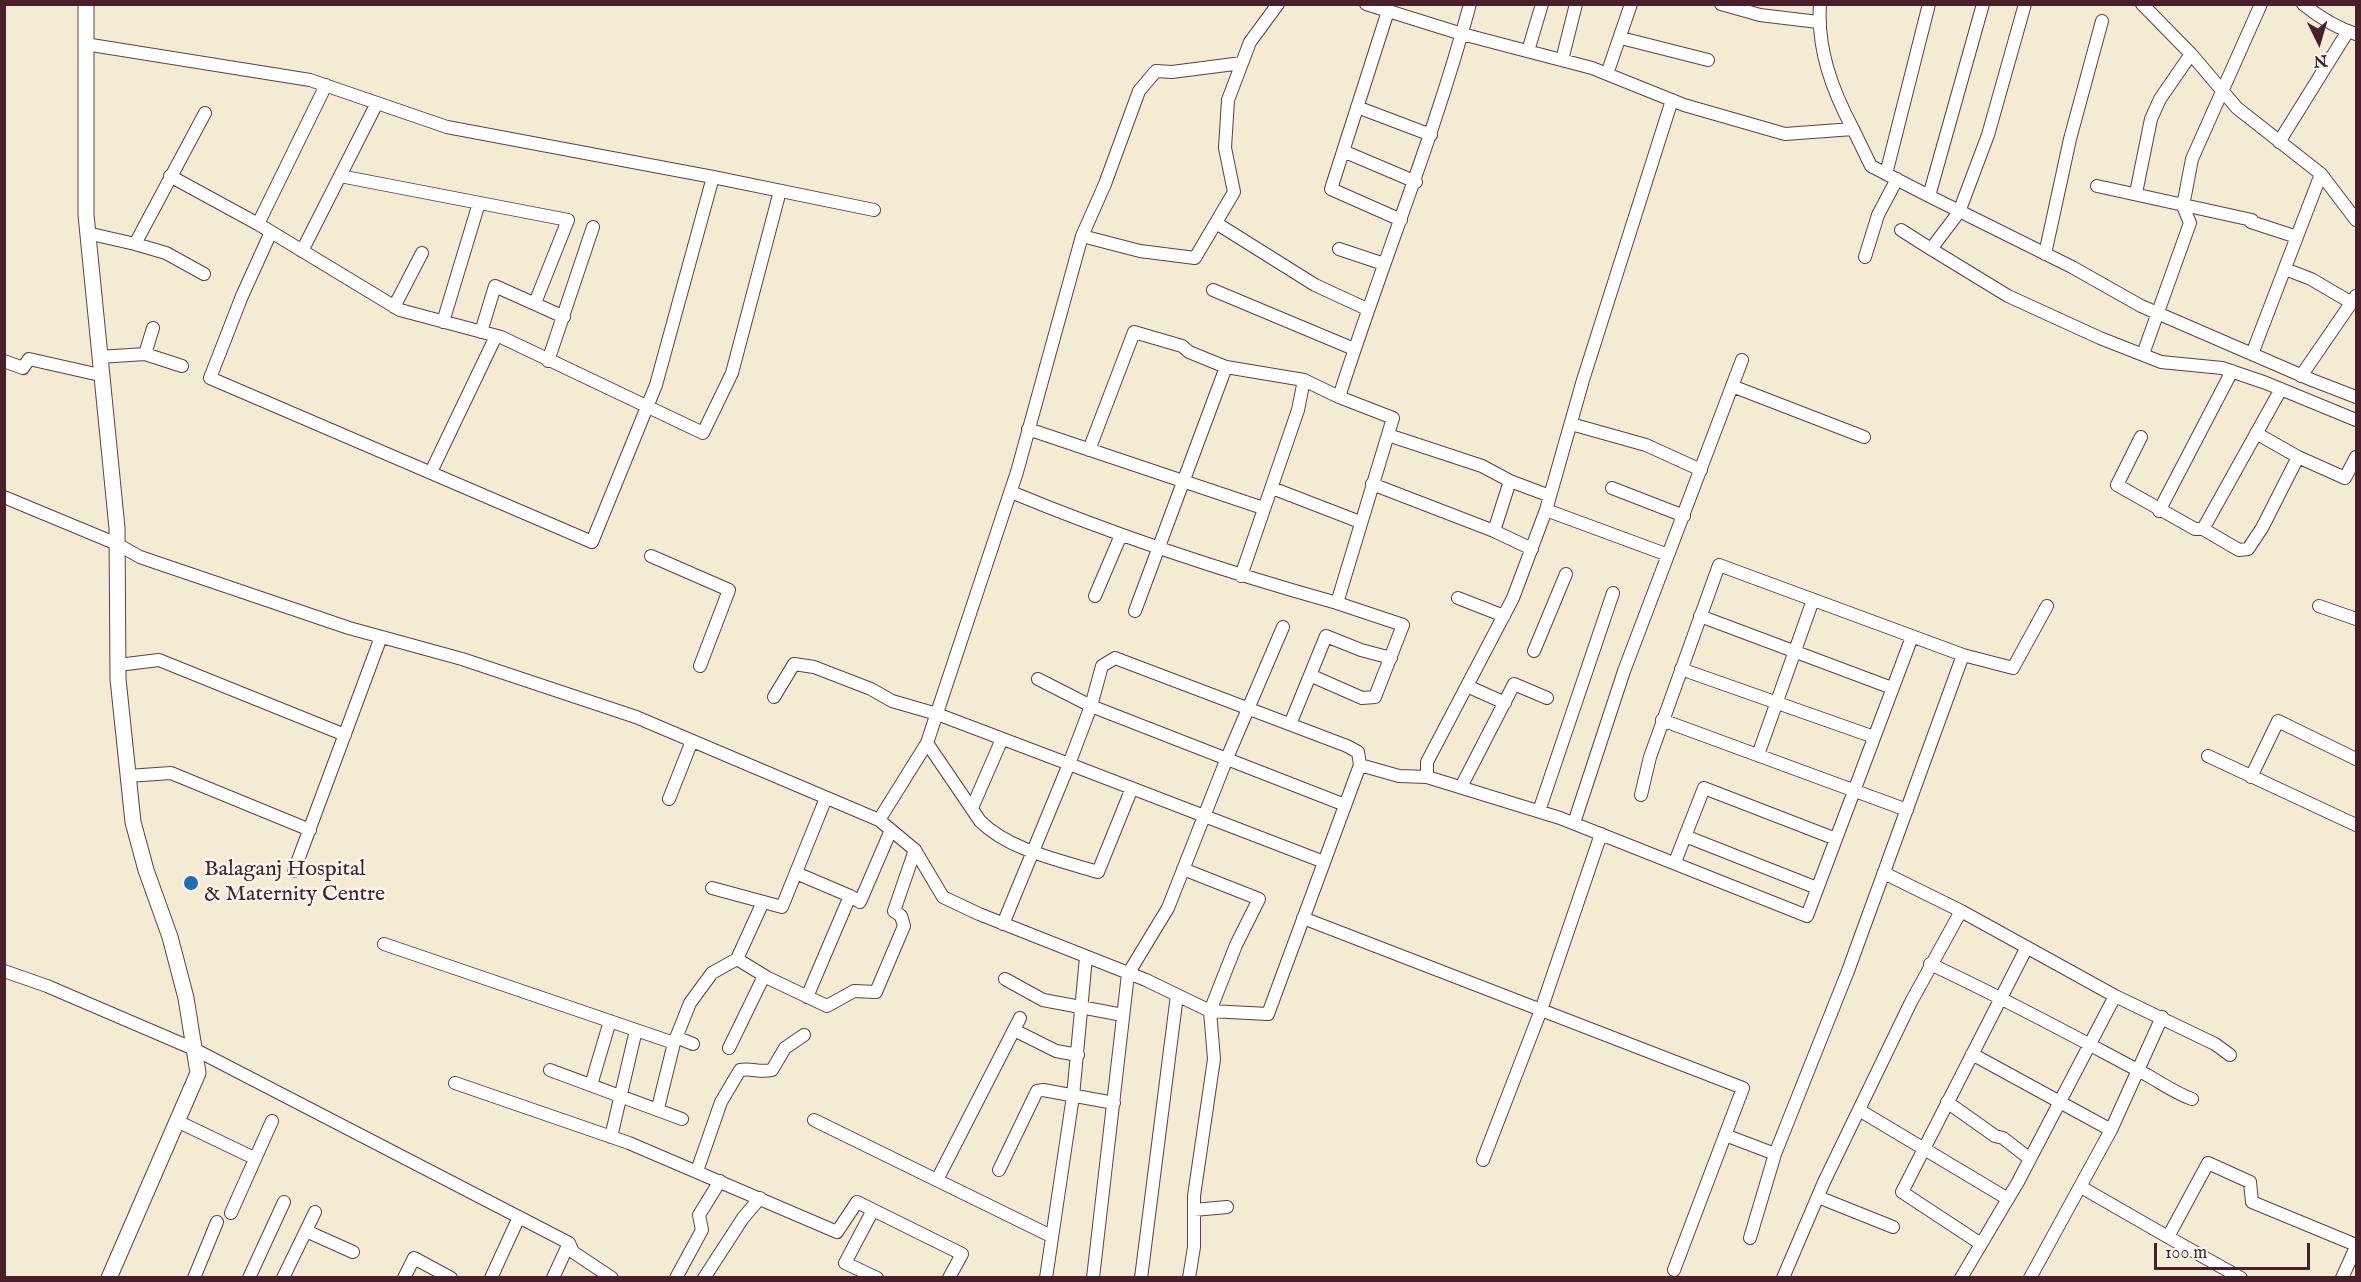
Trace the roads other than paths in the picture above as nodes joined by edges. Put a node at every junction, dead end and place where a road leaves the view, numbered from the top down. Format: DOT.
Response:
graph roads {
  1 [pos="86,4"];
  2 [pos="1278,4"];
  3 [pos="1366,4"];
  4 [pos="1470,4"];
  5 [pos="1542,4"];
  6 [pos="1576,4"];
  7 [pos="1631,4"];
  8 [pos="1721,4"];
  9 [pos="1820,4"];
  10 [pos="1929,4"];
  11 [pos="1983,4"];
  12 [pos="2025,4"];
  13 [pos="2142,4"];
  14 [pos="2261,4"];
  15 [pos="2303,4"];
  16 [pos="1388,11"];
  17 [pos="2102,21"];
  18 [pos="1818,22"];
  19 [pos="2352,33"];
  20 [pos="1462,34"];
  21 [pos="1621,38"];
  22 [pos="86,44"];
  23 [pos="1528,51"];
  24 [pos="2191,54"];
  25 [pos="1562,60"];
  26 [pos="1708,60"];
  27 [pos="1242,63"];
  28 [pos="1607,74"];
  29 [pos="327,85"];
  30 [pos="2223,92"];
  31 [pos="1672,100"];
  32 [pos="377,103"];
  33 [pos="1357,107"];
  34 [pos="205,113"];
  35 [pos="1853,129"];
  36 [pos="1431,135"];
  37 [pos="2279,142"];
  38 [pos="1343,151"];
  39 [pos="2321,174"];
  40 [pos="170,176"];
  41 [pos="340,176"];
  42 [pos="713,177"];
  43 [pos="1892,177"];
  44 [pos="1416,182"];
  45 [pos="2097,186"];
  46 [pos="780,191"];
  47 [pos="2136,193"];
  48 [pos="1929,196"];
  49 [pos="479,203"];
  50 [pos="2183,206"];
  51 [pos="874,210"];
  52 [pos="1959,212"];
  53 [pos="1401,220"];
  54 [pos="2356,220"];
  55 [pos="1216,223"];
  56 [pos="258,224"];
  57 [pos="593,226"];
  58 [pos="1901,230"];
  59 [pos="271,232"];
  60 [pos="87,233"];
  61 [pos="1082,236"];
  62 [pos="2297,237"];
  63 [pos="135,244"];
  64 [pos="1339,249"];
  65 [pos="1931,249"];
  66 [pos="302,251"];
  67 [pos="422,254"];
  68 [pos="2044,254"];
  69 [pos="1865,257"];
  70 [pos="1384,264"];
  71 [pos="2285,269"];
  72 [pos="204,274"];
  73 [pos="1213,290"];
  74 [pos="2354,299"];
  75 [pos="535,303"];
  76 [pos="394,307"];
  77 [pos="1367,309"];
  78 [pos="2157,312"];
  79 [pos="564,317"];
  80 [pos="443,322"];
  81 [pos="153,328"];
  82 [pos="481,332"];
  83 [pos="496,336"];
  84 [pos="1354,349"];
  85 [pos="145,354"];
  86 [pos="2143,354"];
  87 [pos="2252,354"];
  88 [pos="99,357"];
  89 [pos="1742,360"];
  90 [pos="4,361"];
  91 [pos="548,361"];
  92 [pos="182,366"];
  93 [pos="1226,367"];
  94 [pos="2232,371"];
  95 [pos="100,375"];
  96 [pos="2301,376"];
  97 [pos="1304,380"];
  98 [pos="1732,386"];
  99 [pos="2281,389"];
  100 [pos="1339,397"];
  101 [pos="2356,397"];
  102 [pos="647,406"];
  103 [pos="2356,420"];
  104 [pos="1571,423"];
  105 [pos="1028,429"];
  106 [pos="2256,432"];
  107 [pos="1388,435"];
  108 [pos="1864,437"];
  109 [pos="2141,437"];
  110 [pos="1089,450"];
  111 [pos="2298,457"];
  112 [pos="2356,457"];
  113 [pos="1701,470"];
  114 [pos="431,472"];
  115 [pos="1510,481"];
  116 [pos="1185,482"];
  117 [pos="1372,484"];
  118 [pos="1272,488"];
  119 [pos="1612,488"];
  120 [pos="1011,492"];
  121 [pos="1551,496"];
  122 [pos="4,497"];
  123 [pos="1263,508"];
  124 [pos="1546,510"];
  125 [pos="2159,511"];
  126 [pos="1683,516"];
  127 [pos="1360,522"];
  128 [pos="2203,529"];
  129 [pos="1494,531"];
  130 [pos="1121,535"];
  131 [pos="117,544"];
  132 [pos="1159,549"];
  133 [pos="1532,549"];
  134 [pos="1668,555"];
  135 [pos="651,556"];
  136 [pos="1566,574"];
  137 [pos="1241,576"];
  138 [pos="1613,593"];
  139 [pos="1095,596"];
  140 [pos="1458,598"];
  141 [pos="1813,600"];
  142 [pos="1337,603"];
  143 [pos="2047,606"];
  144 [pos="2319,606"];
  145 [pos="1135,611"];
  146 [pos="1504,616"];
  147 [pos="1700,616"];
  148 [pos="2356,619"];
  149 [pos="1283,627"];
  150 [pos="381,637"];
  151 [pos="1912,637"];
  152 [pos="1534,651"];
  153 [pos="1795,651"];
  154 [pos="1963,656"];
  155 [pos="1390,658"];
  156 [pos="118,665"];
  157 [pos="700,666"];
  158 [pos="1681,669"];
  159 [pos="1312,676"];
  160 [pos="1038,679"];
  161 [pos="1467,686"];
  162 [pos="1892,688"];
  163 [pos="774,697"];
  164 [pos="1547,698"];
  165 [pos="1505,703"];
  166 [pos="1776,703"];
  167 [pos="1091,706"];
  168 [pos="1248,708"];
  169 [pos="937,714"];
  170 [pos="1662,720"];
  171 [pos="1291,722"];
  172 [pos="345,735"];
  173 [pos="1874,737"];
  174 [pos="1002,739"];
  175 [pos="692,741"];
  176 [pos="927,743"];
  177 [pos="1758,755"];
  178 [pos="2208,756"];
  179 [pos="1227,758"];
  180 [pos="2356,759"];
  181 [pos="1069,764"];
  182 [pos="1360,765"];
  183 [pos="128,776"];
  184 [pos="1427,777"];
  185 [pos="2250,777"];
  186 [pos="1461,787"];
  187 [pos="1132,788"];
  188 [pos="1854,790"];
  189 [pos="1641,795"];
  190 [pos="826,798"];
  191 [pos="669,799"];
  192 [pos="1345,805"];
  193 [pos="972,808"];
  194 [pos="1908,810"];
  195 [pos="1539,811"];
  196 [pos="1204,815"];
  197 [pos="879,820"];
  198 [pos="1574,823"];
  199 [pos="2356,825"];
  200 [pos="310,830"];
  201 [pos="891,830"];
  202 [pos="1601,834"];
  203 [pos="1685,836"];
  204 [pos="1836,839"];
  205 [pos="915,850"];
  206 [pos="1033,852"];
  207 [pos="1324,862"];
  208 [pos="1675,862"];
  209 [pos="1184,869"];
  210 [pos="294,871"];
  211 [pos="796,873"];
  212 [pos="1884,873"];
  213 [pos="712,888"];
  214 [pos="1817,888"];
  215 [pos="850,896"];
  216 [pos="763,902"];
  217 [pos="1961,910"];
  218 [pos="1303,918"];
  219 [pos="1003,924"];
  220 [pos="384,944"];
  221 [pos="2027,947"];
  222 [pos="1086,957"];
  223 [pos="737,959"];
  224 [pos="1930,964"];
  225 [pos="4,971"];
  226 [pos="1128,974"];
  227 [pos="764,976"];
  228 [pos="1005,979"];
  229 [pos="1177,995"];
  230 [pos="2115,996"];
  231 [pos="807,997"];
  232 [pos="2002,997"];
  233 [pos="1079,1009"];
  234 [pos="1541,1010"];
  235 [pos="1210,1011"];
  236 [pos="1123,1015"];
  237 [pos="2162,1017"];
  238 [pos="1020,1018"];
  239 [pos="610,1021"];
  240 [pos="636,1030"];
  241 [pos="1014,1030"];
  242 [pos="804,1035"];
  243 [pos="675,1040"];
  244 [pos="693,1044"];
  245 [pos="2089,1045"];
  246 [pos="729,1048"];
  247 [pos="194,1049"];
  248 [pos="1972,1054"];
  249 [pos="1078,1055"];
  250 [pos="2230,1055"];
  251 [pos="550,1070"];
  252 [pos="2137,1071"];
  253 [pos="455,1083"];
  254 [pos="591,1085"];
  255 [pos="621,1095"];
  256 [pos="1073,1096"];
  257 [pos="2192,1099"];
  258 [pos="1114,1102"];
  259 [pos="1947,1102"];
  260 [pos="2059,1102"];
  261 [pos="658,1108"];
  262 [pos="1859,1110"];
  263 [pos="682,1119"];
  264 [pos="814,1120"];
  265 [pos="272,1121"];
  266 [pos="178,1122"];
  267 [pos="2111,1130"];
  268 [pos="1725,1135"];
  269 [pos="611,1137"];
  270 [pos="1924,1147"];
  271 [pos="1775,1154"];
  272 [pos="254,1158"];
  273 [pos="1483,1160"];
  274 [pos="2030,1160"];
  275 [pos="999,1170"];
  276 [pos="697,1171"];
  277 [pos="937,1180"];
  278 [pos="720,1181"];
  279 [pos="2081,1187"];
  280 [pos="1818,1197"];
  281 [pos="760,1198"];
  282 [pos="2008,1199"];
  283 [pos="284,1202"];
  284 [pos="1227,1207"];
  285 [pos="873,1210"];
  286 [pos="1194,1210"];
  287 [pos="315,1212"];
  288 [pos="231,1213"];
  289 [pos="519,1217"];
  290 [pos="217,1221"];
  291 [pos="1893,1227"];
  292 [pos="306,1231"];
  293 [pos="1051,1236"];
  294 [pos="2168,1237"];
  295 [pos="1750,1238"];
  296 [pos="569,1243"];
  297 [pos="1981,1244"];
  298 [pos="2356,1246"];
  299 [pos="353,1252"];
  300 [pos="1674,1270"];
  301 [pos="110,1278"];
  302 [pos="194,1278"];
  303 [pos="249,1278"];
  304 [pos="283,1278"];
  305 [pos="404,1278"];
  306 [pos="452,1278"];
  307 [pos="491,1278"];
  308 [pos="553,1278"];
  309 [pos="612,1278"];
  310 [pos="676,1278"];
  311 [pos="704,1278"];
  312 [pos="877,1278"];
  313 [pos="949,1278"];
  314 [pos="1046,1278"];
  315 [pos="1093,1278"];
  316 [pos="1141,1278"];
  317 [pos="1189,1278"];
  318 [pos="1784,1278"];
  319 [pos="1961,1278"];
  320 [pos="2030,1278"];
  321 [pos="2241,1278"];
  322 [pos="2342,1278"];
  1 -- 22 [label="street"];
  2 -- 27 [label="street"];
  3 -- 16 [label="street"];
  4 -- 20 [label="street"];
  5 -- 23 [label="street"];
  6 -- 25 [label="street"];
  7 -- 21 [label="street"];
  8 -- 18 [label="street"];
  9 -- 18 [label="street"];
  10 -- 43 [label="street"];
  11 -- 48 [label="street"];
  12 -- 52 [label="street"];
  13 -- 24 [label="street"];
  14 -- 30 [label="street"];
  15 -- 19 [label="street"];
  16 -- 20 [label="street"];
  16 -- 33 [label="street"];
  17 -- 68 [label="street"];
  18 -- 35 [label="street"];
  19 -- 37 [label="street"];
  20 -- 23 [label="street"];
  20 -- 36 [label="street"];
  21 -- 26 [label="street"];
  21 -- 28 [label="street"];
  22 -- 29 [label="street"];
  22 -- 60 [label="street"];
  23 -- 25 [label="street"];
  24 -- 30 [label="street"];
  24 -- 47 [label="street"];
  25 -- 28 [label="street"];
  27 -- 55 [label="street"];
  27 -- 61 [label="street"];
  28 -- 31 [label="street"];
  29 -- 32 [label="street"];
  29 -- 56 [label="street"];
  30 -- 37 [label="street"];
  30 -- 50 [label="street"];
  31 -- 35 [label="street"];
  31 -- 104 [label="street"];
  32 -- 41 [label="street"];
  32 -- 42 [label="street"];
  33 -- 36 [label="street"];
  33 -- 38 [label="street"];
  34 -- 40 [label="street"];
  35 -- 43 [label="street"];
  36 -- 44 [label="street"];
  37 -- 39 [label="street"];
  38 -- 44 [label="street"];
  38 -- 53 [label="street"];
  39 -- 54 [label="street"];
  39 -- 62 [label="street"];
  40 -- 56 [label="street"];
  40 -- 63 [label="street"];
  41 -- 49 [label="street"];
  41 -- 66 [label="street"];
  42 -- 46 [label="street"];
  42 -- 102 [label="street"];
  43 -- 48 [label="street"];
  43 -- 69 [label="street"];
  44 -- 53 [label="street"];
  45 -- 47 [label="street"];
  46 -- 51 [label="street"];
  46 -- 102 [label="street"];
  47 -- 50 [label="street"];
  48 -- 52 [label="street"];
  49 -- 75 [label="street"];
  49 -- 80 [label="street"];
  50 -- 62 [label="street"];
  50 -- 78 [label="street"];
  52 -- 65 [label="street"];
  52 -- 68 [label="street"];
  53 -- 70 [label="street"];
  55 -- 61 [label="street"];
  55 -- 77 [label="street"];
  56 -- 59 [label="street"];
  57 -- 79 [label="street"];
  58 -- 65 [label="street"];
  59 -- 66 [label="street"];
  59 -- 114 [label="street"];
  60 -- 63 [label="street"];
  60 -- 88 [label="street"];
  61 -- 105 [label="street"];
  62 -- 71 [label="street"];
  63 -- 72 [label="street"];
  64 -- 70 [label="street"];
  65 -- 86 [label="street"];
  66 -- 76 [label="street"];
  67 -- 76 [label="street"];
  68 -- 78 [label="street"];
  70 -- 77 [label="street"];
  71 -- 74 [label="street"];
  71 -- 87 [label="street"];
  73 -- 84 [label="street"];
  74 -- 96 [label="street"];
  75 -- 79 [label="street"];
  75 -- 82 [label="street"];
  76 -- 80 [label="street"];
  77 -- 84 [label="street"];
  78 -- 86 [label="street"];
  78 -- 87 [label="street"];
  79 -- 91 [label="street"];
  80 -- 82 [label="street"];
  81 -- 85 [label="street"];
  82 -- 83 [label="street"];
  83 -- 91 [label="street"];
  83 -- 114 [label="street"];
  84 -- 100 [label="street"];
  85 -- 88 [label="street"];
  85 -- 92 [label="street"];
  86 -- 94 [label="street"];
  87 -- 96 [label="street"];
  88 -- 95 [label="street"];
  89 -- 98 [label="street"];
  90 -- 95 [label="street"];
  91 -- 102 [label="street"];
  93 -- 97 [label="street"];
  93 -- 110 [label="street"];
  93 -- 116 [label="street"];
  94 -- 99 [label="street"];
  94 -- 125 [label="street"];
  95 -- 131 [label="street"];
  96 -- 101 [label="street"];
  97 -- 100 [label="street"];
  97 -- 118 [label="street"];
  98 -- 108 [label="street"];
  98 -- 113 [label="street"];
  99 -- 103 [label="street"];
  99 -- 106 [label="street"];
  100 -- 107 [label="street"];
  102 -- 114 [label="street"];
  104 -- 113 [label="street"];
  104 -- 121 [label="street"];
  105 -- 110 [label="street"];
  105 -- 120 [label="street"];
  106 -- 111 [label="street"];
  106 -- 128 [label="street"];
  107 -- 115 [label="street"];
  107 -- 117 [label="street"];
  109 -- 125 [label="street"];
  110 -- 116 [label="street"];
  111 -- 112 [label="street"];
  111 -- 128 [label="street"];
  113 -- 126 [label="street"];
  115 -- 121 [label="street"];
  115 -- 129 [label="street"];
  116 -- 123 [label="street"];
  116 -- 132 [label="street"];
  117 -- 127 [label="street"];
  117 -- 129 [label="street"];
  118 -- 123 [label="street"];
  118 -- 127 [label="street"];
  119 -- 126 [label="street"];
  120 -- 130 [label="street"];
  120 -- 169 [label="street"];
  121 -- 124 [label="street"];
  122 -- 131 [label="street"];
  123 -- 137 [label="street"];
  124 -- 133 [label="street"];
  124 -- 134 [label="street"];
  125 -- 128 [label="street"];
  126 -- 134 [label="street"];
  127 -- 142 [label="street"];
  129 -- 133 [label="street"];
  130 -- 132 [label="street"];
  130 -- 139 [label="street"];
  131 -- 150 [label="street"];
  131 -- 156 [label="street"];
  132 -- 137 [label="street"];
  132 -- 145 [label="street"];
  133 -- 146 [label="street"];
  134 -- 198 [label="street"];
  135 -- 157 [label="street"];
  136 -- 152 [label="street"];
  137 -- 142 [label="street"];
  138 -- 195 [label="street"];
  140 -- 146 [label="street"];
  141 -- 147 [label="street"];
  141 -- 151 [label="street"];
  141 -- 153 [label="street"];
  142 -- 155 [label="street"];
  143 -- 154 [label="street"];
  144 -- 148 [label="street"];
  146 -- 161 [label="street"];
  147 -- 153 [label="street"];
  147 -- 158 [label="street"];
  149 -- 168 [label="street"];
  150 -- 172 [label="street"];
  150 -- 175 [label="street"];
  151 -- 154 [label="street"];
  151 -- 162 [label="street"];
  153 -- 162 [label="street"];
  153 -- 166 [label="street"];
  154 -- 194 [label="street"];
  155 -- 159 [label="street"];
  155 -- 159 [label="street"];
  156 -- 172 [label="street"];
  156 -- 183 [label="street"];
  158 -- 166 [label="street"];
  158 -- 170 [label="street"];
  159 -- 171 [label="street"];
  160 -- 167 [label="street"];
  161 -- 165 [label="street"];
  161 -- 184 [label="street"];
  162 -- 173 [label="street"];
  163 -- 169 [label="street"];
  164 -- 165 [label="street"];
  165 -- 186 [label="street"];
  166 -- 173 [label="street"];
  166 -- 177 [label="street"];
  167 -- 168 [label="street"];
  167 -- 179 [label="street"];
  167 -- 181 [label="street"];
  168 -- 171 [label="street"];
  168 -- 179 [label="street"];
  169 -- 174 [label="street"];
  169 -- 176 [label="street"];
  170 -- 177 [label="street"];
  170 -- 189 [label="street"];
  171 -- 182 [label="street"];
  172 -- 200 [label="street"];
  173 -- 188 [label="street"];
  174 -- 181 [label="street"];
  174 -- 193 [label="street"];
  175 -- 190 [label="street"];
  175 -- 191 [label="street"];
  176 -- 193 [label="street"];
  176 -- 197 [label="street"];
  177 -- 188 [label="street"];
  178 -- 185 [label="street"];
  179 -- 192 [label="street"];
  179 -- 196 [label="street"];
  180 -- 185 [label="street"];
  181 -- 187 [label="street"];
  181 -- 206 [label="street"];
  182 -- 184 [label="street"];
  182 -- 192 [label="street"];
  183 -- 200 [label="street"];
  183 -- 247 [label="street"];
  184 -- 186 [label="street"];
  185 -- 199 [label="street"];
  186 -- 195 [label="street"];
  187 -- 196 [label="street"];
  187 -- 206 [label="street"];
  188 -- 194 [label="street"];
  188 -- 204 [label="street"];
  190 -- 197 [label="street"];
  190 -- 211 [label="street"];
  192 -- 207 [label="street"];
  193 -- 206 [label="street"];
  194 -- 212 [label="street"];
  195 -- 198 [label="street"];
  196 -- 207 [label="street"];
  196 -- 209 [label="street"];
  197 -- 201 [label="street"];
  198 -- 202 [label="street"];
  200 -- 210 [label="street"];
  201 -- 205 [label="street"];
  201 -- 215 [label="street"];
  202 -- 208 [label="street"];
  202 -- 234 [label="street"];
  203 -- 204 [label="street"];
  203 -- 208 [label="street"];
  203 -- 214 [label="street"];
  204 -- 214 [label="street"];
  205 -- 219 [label="street"];
  205 -- 231 [label="street"];
  206 -- 219 [label="street"];
  207 -- 218 [label="street"];
  208 -- 214 [label="street"];
  209 -- 226 [label="street"];
  209 -- 235 [label="street"];
  211 -- 215 [label="street"];
  211 -- 216 [label="street"];
  212 -- 217 [label="street"];
  212 -- 271 [label="street"];
  213 -- 216 [label="street"];
  215 -- 231 [label="street"];
  216 -- 223 [label="street"];
  217 -- 221 [label="street"];
  217 -- 224 [label="street"];
  218 -- 234 [label="street"];
  218 -- 235 [label="street"];
  219 -- 222 [label="street"];
  220 -- 239 [label="street"];
  221 -- 230 [label="street"];
  221 -- 232 [label="street"];
  222 -- 226 [label="street"];
  222 -- 233 [label="street"];
  223 -- 227 [label="street"];
  223 -- 243 [label="street"];
  224 -- 232 [label="street"];
  224 -- 262 [label="street"];
  225 -- 247 [label="street"];
  226 -- 229 [label="street"];
  226 -- 236 [label="street"];
  227 -- 231 [label="street"];
  227 -- 246 [label="street"];
  228 -- 233 [label="street"];
  229 -- 235 [label="street"];
  229 -- 316 [label="street"];
  230 -- 237 [label="street"];
  230 -- 245 [label="street"];
  232 -- 245 [label="street"];
  232 -- 248 [label="street"];
  233 -- 236 [label="street"];
  233 -- 249 [label="street"];
  234 -- 268 [label="street"];
  234 -- 273 [label="street"];
  235 -- 286 [label="street"];
  236 -- 258 [label="street"];
  237 -- 250 [label="street"];
  237 -- 252 [label="street"];
  238 -- 241 [label="street"];
  239 -- 240 [label="street"];
  239 -- 254 [label="street"];
  240 -- 243 [label="street"];
  240 -- 255 [label="street"];
  241 -- 249 [label="street"];
  241 -- 277 [label="street"];
  242 -- 276 [label="street"];
  243 -- 244 [label="street"];
  243 -- 261 [label="street"];
  245 -- 252 [label="street"];
  245 -- 260 [label="street"];
  247 -- 266 [label="street"];
  247 -- 289 [label="street"];
  248 -- 259 [label="street"];
  248 -- 260 [label="street"];
  249 -- 256 [label="street"];
  251 -- 254 [label="street"];
  252 -- 257 [label="street"];
  252 -- 267 [label="street"];
  253 -- 269 [label="street"];
  254 -- 255 [label="street"];
  255 -- 261 [label="street"];
  255 -- 269 [label="street"];
  256 -- 258 [label="street"];
  256 -- 275 [label="street"];
  256 -- 293 [label="street"];
  258 -- 315 [label="street"];
  259 -- 270 [label="street"];
  259 -- 274 [label="street"];
  260 -- 267 [label="street"];
  260 -- 274 [label="street"];
  261 -- 263 [label="street"];
  262 -- 270 [label="street"];
  262 -- 280 [label="street"];
  264 -- 277 [label="street"];
  265 -- 272 [label="street"];
  266 -- 272 [label="street"];
  266 -- 301 [label="street"];
  267 -- 279 [label="street"];
  268 -- 271 [label="street"];
  268 -- 300 [label="street"];
  269 -- 276 [label="street"];
  270 -- 282 [label="street"];
  270 -- 297 [label="street"];
  271 -- 295 [label="street"];
  272 -- 288 [label="street"];
  274 -- 282 [label="street"];
  276 -- 278 [label="street"];
  277 -- 293 [label="street"];
  278 -- 281 [label="street"];
  278 -- 310 [label="street"];
  279 -- 294 [label="street"];
  279 -- 320 [label="street"];
  280 -- 291 [label="street"];
  280 -- 318 [label="street"];
  281 -- 285 [label="street"];
  281 -- 311 [label="street"];
  282 -- 297 [label="street"];
  283 -- 303 [label="street"];
  284 -- 286 [label="street"];
  285 -- 312 [label="street"];
  285 -- 313 [label="street"];
  286 -- 317 [label="street"];
  287 -- 292 [label="street"];
  289 -- 296 [label="street"];
  289 -- 307 [label="street"];
  290 -- 302 [label="street"];
  292 -- 299 [label="street"];
  292 -- 304 [label="street"];
  293 -- 314 [label="street"];
  294 -- 298 [label="street"];
  294 -- 321 [label="street"];
  296 -- 308 [label="street"];
  296 -- 309 [label="street"];
  297 -- 319 [label="street"];
  298 -- 322 [label="street"];
  305 -- 306 [label="street"];
}
